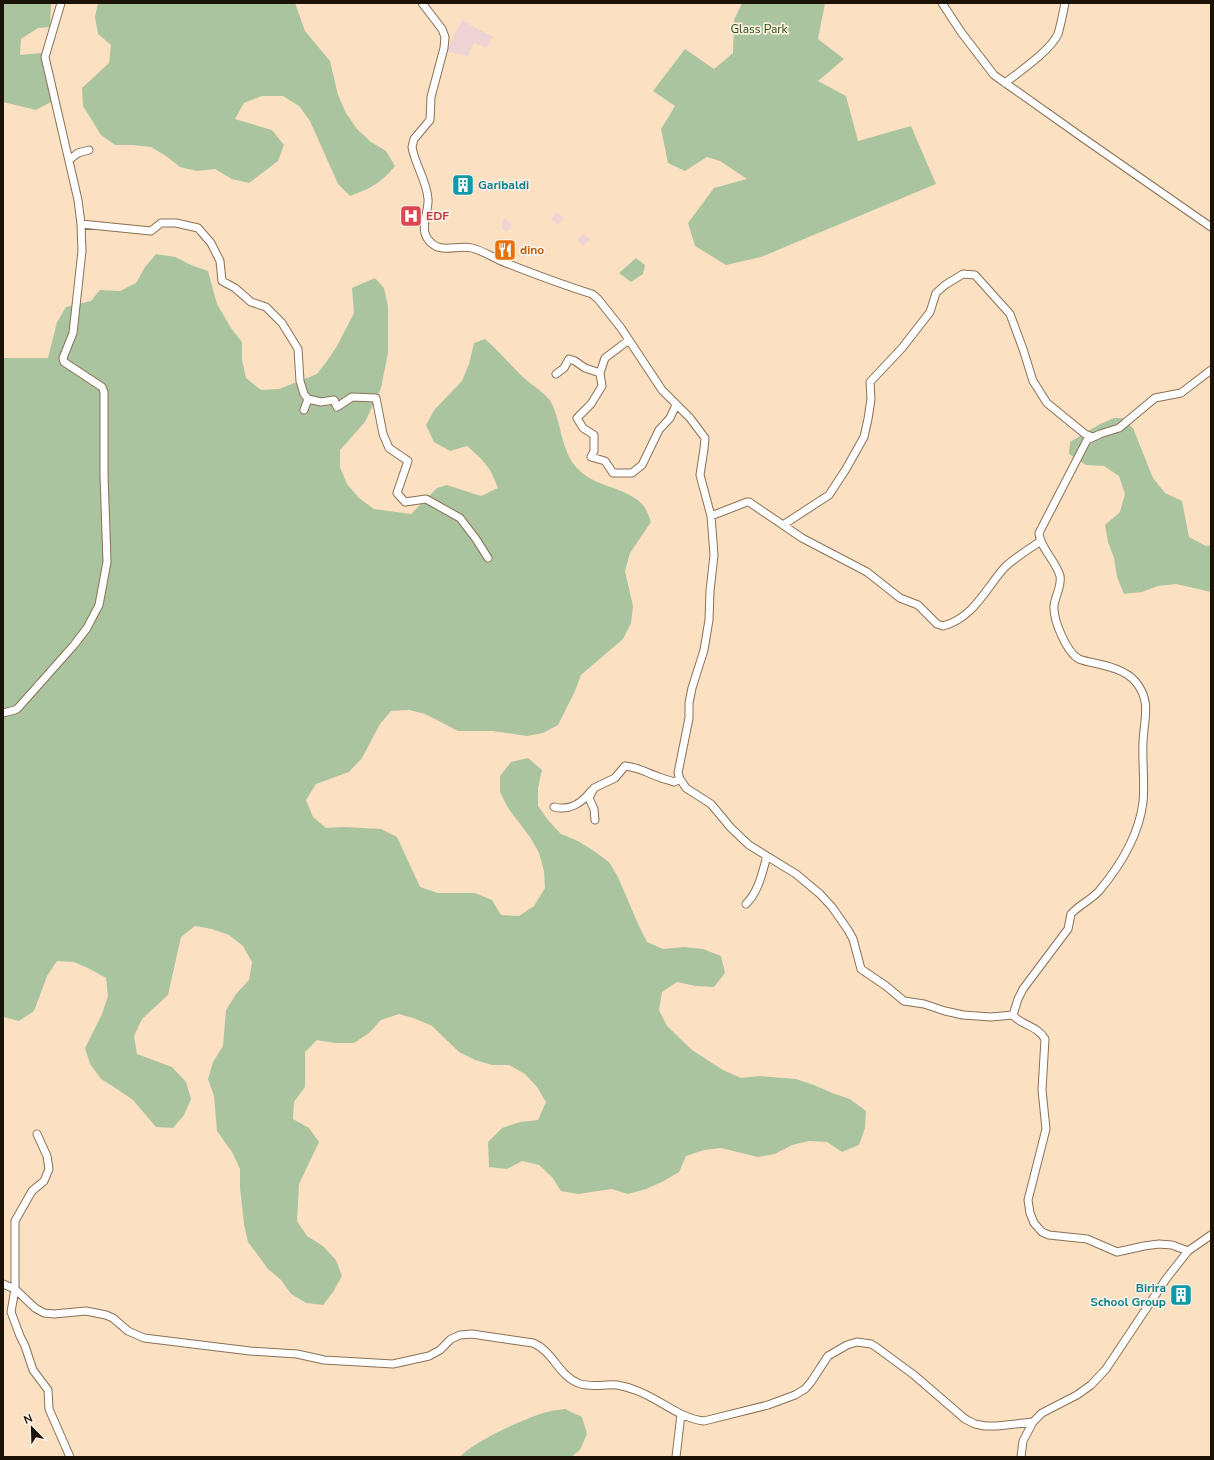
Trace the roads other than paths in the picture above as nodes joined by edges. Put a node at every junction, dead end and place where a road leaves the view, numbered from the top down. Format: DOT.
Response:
graph roads {
  1 [pos="60,3"];
  2 [pos="422,3"];
  3 [pos="942,3"];
  4 [pos="1065,3"];
  5 [pos="1005,83"];
  6 [pos="89,150"];
  7 [pos="69,160"];
  8 [pos="81,224"];
  9 [pos="1211,227"];
  10 [pos="629,340"];
  11 [pos="1211,370"];
  12 [pos="600,373"];
  13 [pos="556,374"];
  14 [pos="308,399"];
  15 [pos="676,405"];
  16 [pos="304,410"];
  17 [pos="1092,437"];
  18 [pos="710,516"];
  19 [pos="783,525"];
  20 [pos="1041,540"];
  21 [pos="488,558"];
  22 [pos="3,713"];
  23 [pos="680,779"];
  24 [pos="594,788"];
  25 [pos="554,807"];
  26 [pos="595,820"];
  27 [pos="766,856"];
  28 [pos="746,904"];
  29 [pos="1013,1015"];
  30 [pos="37,1134"];
  31 [pos="1211,1235"];
  32 [pos="1188,1251"];
  33 [pos="3,1284"];
  34 [pos="15,1289"];
  35 [pos="681,1414"];
  36 [pos="1033,1422"];
  37 [pos="70,1457"];
  38 [pos="676,1457"];
  39 [pos="1020,1457"];
  1 -- 7 [label="street"];
  2 -- 10 [label="street"];
  3 -- 5 [label="street"];
  4 -- 5 [label="street"];
  5 -- 9 [label="street"];
  6 -- 7 [label="street"];
  7 -- 8 [label="street"];
  8 -- 14 [label="street"];
  8 -- 22 [label="street"];
  10 -- 12 [label="street"];
  10 -- 15 [label="street"];
  11 -- 17 [label="street"];
  12 -- 13 [label="street"];
  12 -- 15 [label="street"];
  14 -- 16 [label="street"];
  14 -- 21 [label="street"];
  15 -- 18 [label="street"];
  17 -- 19 [label="street"];
  17 -- 20 [label="street"];
  18 -- 19 [label="street"];
  18 -- 23 [label="street"];
  19 -- 20 [label="street"];
  20 -- 29 [label="street"];
  23 -- 24 [label="street"];
  23 -- 27 [label="street"];
  24 -- 25 [label="street"];
  24 -- 26 [label="street"];
  27 -- 28 [label="street"];
  27 -- 29 [label="street"];
  29 -- 32 [label="street"];
  30 -- 34 [label="street"];
  31 -- 32 [label="street"];
  32 -- 36 [label="street"];
  33 -- 34 [label="street"];
  34 -- 35 [label="street"];
  34 -- 37 [label="street"];
  35 -- 36 [label="street"];
  35 -- 38 [label="street"];
  36 -- 39 [label="street"];
}
